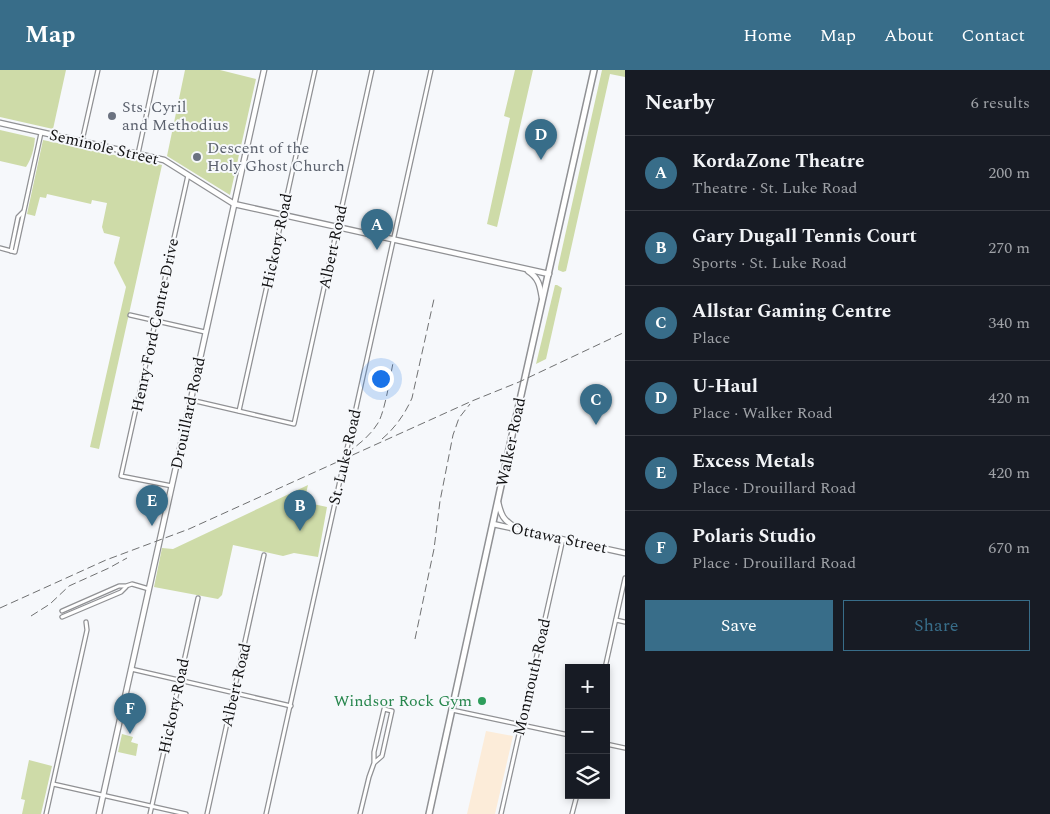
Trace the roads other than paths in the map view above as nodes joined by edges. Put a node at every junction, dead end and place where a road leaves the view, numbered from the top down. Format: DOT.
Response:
graph roads {
  1 [pos="98,70"];
  2 [pos="156,70"];
  3 [pos="264,70"];
  4 [pos="315,70"];
  5 [pos="372,70"];
  6 [pos="431,70"];
  7 [pos="594,70"];
  8 [pos="0,123"];
  9 [pos="41,132"];
  10 [pos="82,141"];
  11 [pos="138,154"];
  12 [pos="188,174"];
  13 [pos="234,204"];
  14 [pos="283,215"];
  15 [pos="337,227"];
  16 [pos="394,240"];
  17 [pos="0,248"];
  18 [pos="522,268"];
  19 [pos="549,274"];
  20 [pos="542,303"];
  21 [pos="130,315"];
  22 [pos="156,321"];
  23 [pos="205,332"];
  24 [pos="191,400"];
  25 [pos="239,411"];
  26 [pos="172,486"];
  27 [pos="498,501"];
  28 [pos="493,524"];
  29 [pos="518,530"];
  30 [pos="563,539"];
  31 [pos="625,553"];
  32 [pos="264,556"];
  33 [pos="625,578"];
  34 [pos="126,586"];
  35 [pos="149,589"];
  36 [pos="198,598"];
  37 [pos="62,611"];
  38 [pos="62,617"];
  39 [pos="616,620"];
  40 [pos="86,622"];
  41 [pos="625,622"];
  42 [pos="606,664"];
  43 [pos="131,669"];
  44 [pos="180,681"];
  45 [pos="234,693"];
  46 [pos="291,706"];
  47 [pos="452,710"];
  48 [pos="521,725"];
  49 [pos="565,735"];
  50 [pos="610,745"];
  51 [pos="625,748"];
  52 [pos="374,763"];
  53 [pos="53,784"];
  54 [pos="103,795"];
  55 [pos="576,799"];
  56 [pos="152,806"];
  57 [pos="46,814"];
  58 [pos="99,814"];
  59 [pos="150,814"];
  60 [pos="186,814"];
  61 [pos="207,814"];
  62 [pos="266,814"];
  63 [pos="360,814"];
  64 [pos="430,814"];
  65 [pos="500,814"];
  66 [pos="572,814"];
  1 -- 10 [label="street"];
  2 -- 11 [label="street"];
  3 -- 13 [label="street, Drouillard Road"];
  4 -- 14 [label="street, Hickory Road"];
  5 -- 15 [label="street, Albert Road"];
  6 -- 16 [label="street, St. Luke Road"];
  7 -- 19 [label="main road, Walker Road"];
  8 -- 9 [label="street, Seminole Street"];
  9 -- 10 [label="street, Seminole Street"];
  9 -- 17 [label="street"];
  10 -- 11 [label="street, Seminole Street"];
  11 -- 12 [label="street, Seminole Street"];
  12 -- 13 [label="street, Seminole Street"];
  12 -- 22 [label="street, Henry Ford Centre Drive"];
  13 -- 14 [label="street, Seminole Street"];
  13 -- 23 [label="street, Drouillard Road"];
  14 -- 15 [label="street, Seminole Street"];
  14 -- 25 [label="street, Hickory Road"];
  15 -- 16 [label="street, Seminole Street"];
  15 -- 25 [label="street, Albert Road"];
  16 -- 18 [label="street, Seminole Street"];
  16 -- 46 [label="street, St. Luke Road"];
  18 -- 19 [label="street, Seminole Street"];
  18 -- 20 [label="street"];
  19 -- 20 [label="main road, Walker Road"];
  20 -- 27 [label="main road, Walker Road"];
  21 -- 22 [label="street"];
  22 -- 23 [label="street"];
  22 -- 26 [label="street, Henry Ford Centre Drive"];
  23 -- 24 [label="street, Drouillard Road"];
  24 -- 25 [label="street"];
  24 -- 26 [label="street, Drouillard Road"];
  26 -- 35 [label="street, Drouillard Road"];
  27 -- 28 [label="main road, Walker Road"];
  27 -- 29 [label="street"];
  28 -- 29 [label="street, Ottawa Street"];
  28 -- 47 [label="main road, Walker Road"];
  29 -- 30 [label="street, Ottawa Street"];
  30 -- 31 [label="street, Ottawa Street"];
  30 -- 48 [label="street, Monmouth Road"];
  32 -- 45 [label="street, Albert Road"];
  33 -- 39 [label="street"];
  34 -- 35 [label="street"];
  34 -- 37 [label="street"];
  34 -- 38 [label="street"];
  35 -- 43 [label="street, Drouillard Road"];
  36 -- 44 [label="street, Hickory Road"];
  39 -- 41 [label="street"];
  39 -- 42 [label="street"];
  40 -- 53 [label="street"];
  43 -- 44 [label="street"];
  43 -- 54 [label="street, Drouillard Road"];
  44 -- 45 [label="street"];
  44 -- 56 [label="street, Hickory Road"];
  45 -- 46 [label="street"];
  45 -- 61 [label="street, Albert Road"];
  46 -- 62 [label="street, St. Luke Road"];
  47 -- 48 [label="street"];
  47 -- 64 [label="main road, Walker Road"];
  48 -- 49 [label="street"];
  48 -- 65 [label="street, Monmouth Road"];
  50 -- 51 [label="street"];
  52 -- 52 [label="street"];
  52 -- 63 [label="street"];
  53 -- 54 [label="street"];
  53 -- 57 [label="street"];
  54 -- 56 [label="street"];
  54 -- 58 [label="street, Drouillard Road"];
  55 -- 66 [label="street"];
  56 -- 59 [label="street, Hickory Road"];
  56 -- 60 [label="street"];
}
